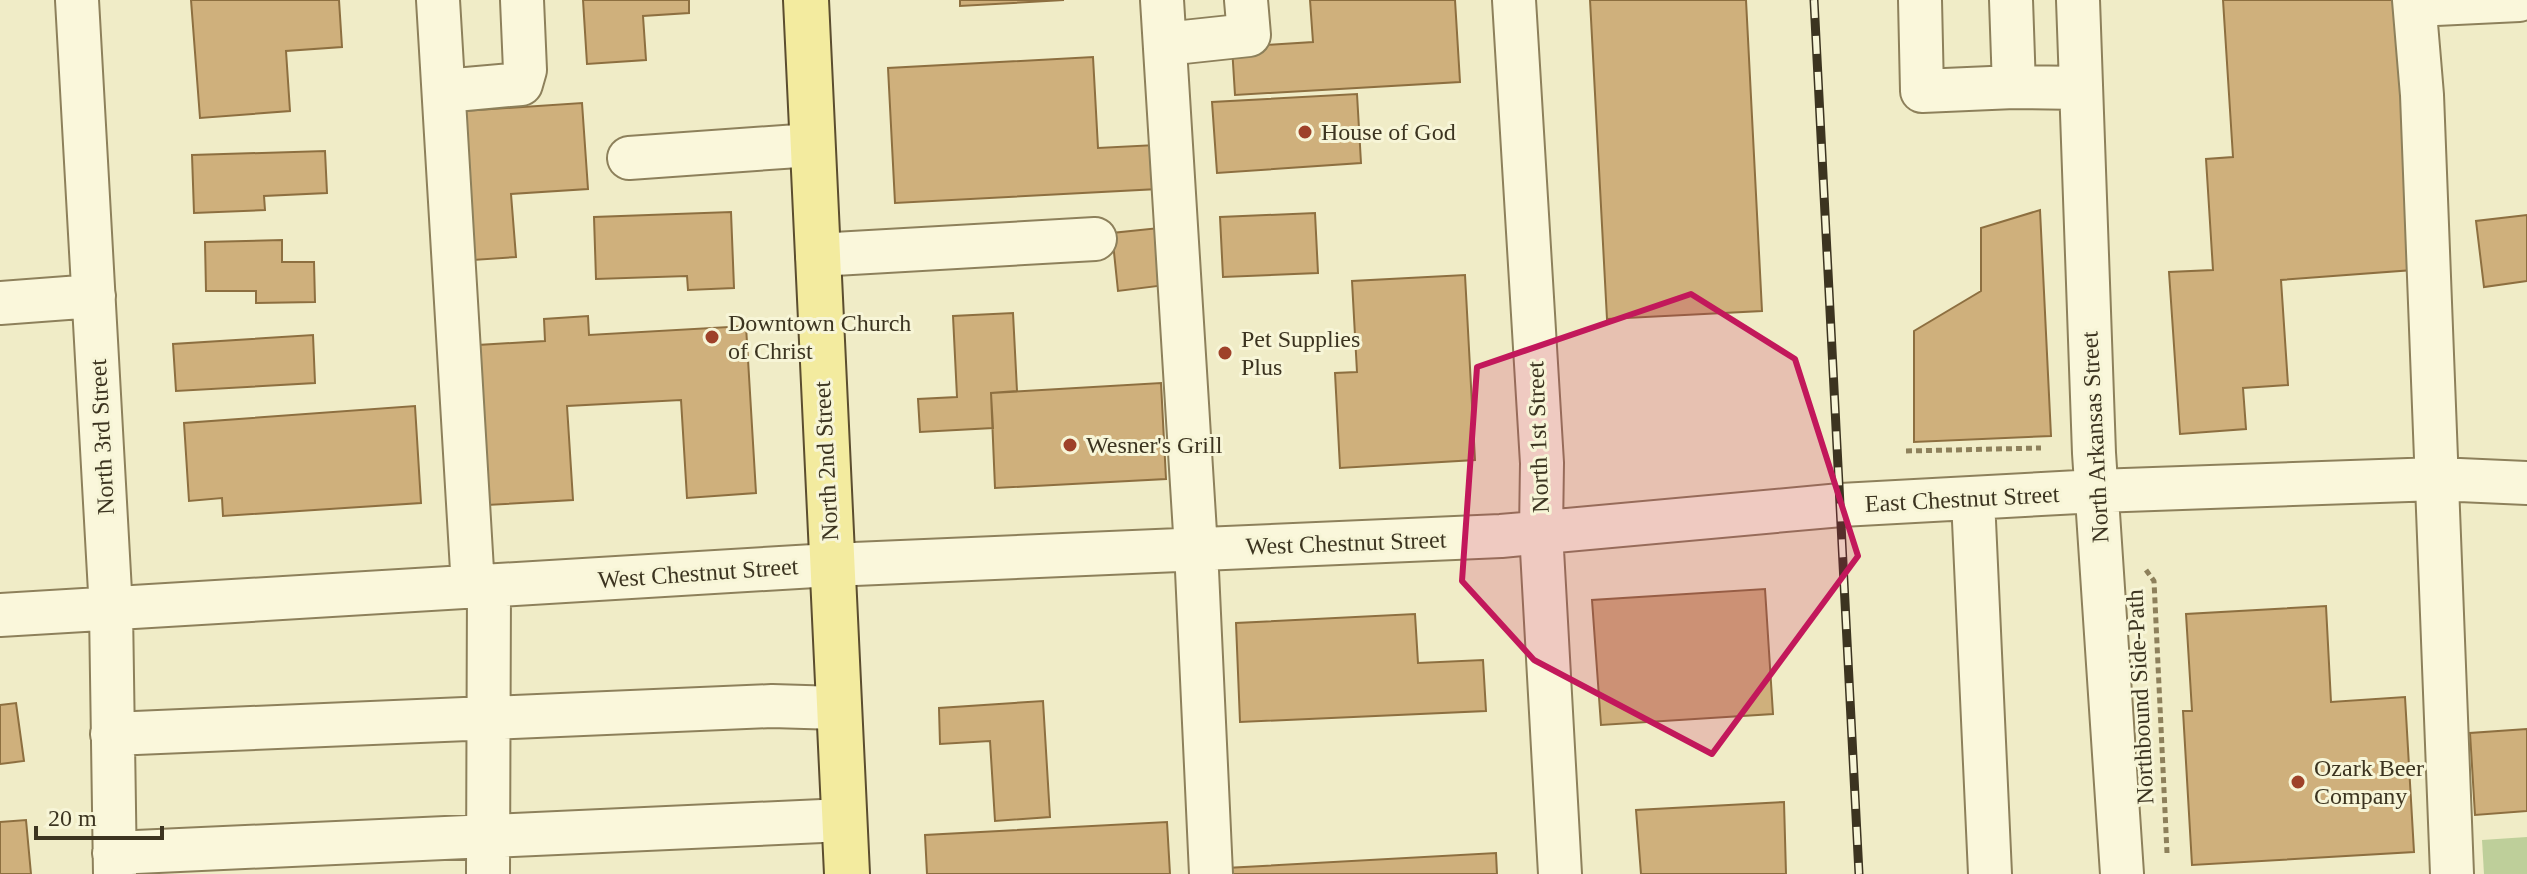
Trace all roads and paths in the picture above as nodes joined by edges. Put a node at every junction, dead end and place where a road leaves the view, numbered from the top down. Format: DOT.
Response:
graph roads {
  1 [pos="77,0"];
  2 [pos="438,0"];
  3 [pos="522,0"];
  4 [pos="806,0"];
  5 [pos="1162,0"];
  6 [pos="1246,0"];
  7 [pos="1514,0"];
  8 [pos="1920,0"];
  9 [pos="2011,0"];
  10 [pos="2078,0"];
  11 [pos="2519,0"];
  12 [pos="2414,2"];
  13 [pos="1165,44"];
  14 [pos="2014,87"];
  15 [pos="2081,88"];
  16 [pos="444,91"];
  17 [pos="812,145"];
  18 [pos="629,158"];
  19 [pos="1095,239"];
  20 [pos="817,255"];
  21 [pos="94,296"];
  22 [pos="0,303"];
  23 [pos="2437,479"];
  24 [pos="2527,483"];
  25 [pos="2097,491"];
  26 [pos="1973,499"];
  27 [pos="1541,532"];
  28 [pos="1196,549"];
  29 [pos="2142,563"];
  30 [pos="831,565"];
  31 [pos="481,587"];
  32 [pos="111,610"];
  33 [pos="0,615"];
  34 [pos="838,708"];
  35 [pos="490,718"];
  36 [pos="112,734"];
  37 [pos="844,820"];
  38 [pos="488,856"];
  39 [pos="2167,858"];
  40 [pos="114,864"];
  41 [pos="847,874"];
  42 [pos="1211,874"];
  43 [pos="1560,874"];
  44 [pos="1990,874"];
  45 [pos="2122,874"];
  46 [pos="2452,874"];
  1 -- 21 [label="street, North 3rd Street"];
  2 -- 16 [label="street"];
  3 -- 16 [label="street"];
  4 -- 17 [label="main road, North 2nd Street"];
  5 -- 13 [label="street"];
  6 -- 13 [label="street"];
  7 -- 27 [label="street, North 1st Street"];
  8 -- 14 [label="street"];
  9 -- 14 [label="street"];
  10 -- 15 [label="street, North Arkansas Street"];
  11 -- 12 [label="street"];
  12 -- 23 [label="street"];
  13 -- 28 [label="street"];
  14 -- 15 [label="street"];
  15 -- 25 [label="street, North Arkansas Street"];
  16 -- 31 [label="street"];
  17 -- 18 [label="street"];
  17 -- 20 [label="main road, North 2nd Street"];
  19 -- 20 [label="street"];
  20 -- 30 [label="main road, North 2nd Street"];
  21 -- 22 [label="street"];
  21 -- 32 [label="street, North 3rd Street"];
  23 -- 24 [label="street, East Chestnut Street"];
  23 -- 25 [label="street, East Chestnut Street"];
  23 -- 46 [label="street"];
  25 -- 26 [label="street, East Chestnut Street"];
  25 -- 45 [label="street, North Arkansas Street"];
  26 -- 27 [label="street, East Chestnut Street"];
  26 -- 44 [label="street"];
  27 -- 28 [label="street, West Chestnut Street"];
  27 -- 43 [label="street, North 1st Street"];
  28 -- 30 [label="street, West Chestnut Street"];
  28 -- 42 [label="street"];
  29 -- 39 [label="path, Northbound Side-Path"];
  30 -- 31 [label="street, West Chestnut Street"];
  30 -- 34 [label="main road, North 2nd Street"];
  31 -- 32 [label="street, West Chestnut Street"];
  31 -- 35 [label="street"];
  32 -- 33 [label="street, West Chestnut Street"];
  32 -- 36 [label="street, North 3rd Street"];
  34 -- 35 [label="street"];
  34 -- 37 [label="main road, North 2nd Street"];
  35 -- 36 [label="street"];
  35 -- 38 [label="street"];
  36 -- 40 [label="street, North 3rd Street"];
  37 -- 38 [label="street"];
  37 -- 41 [label="main road, North 2nd Street"];
  38 -- 40 [label="street"];
}
